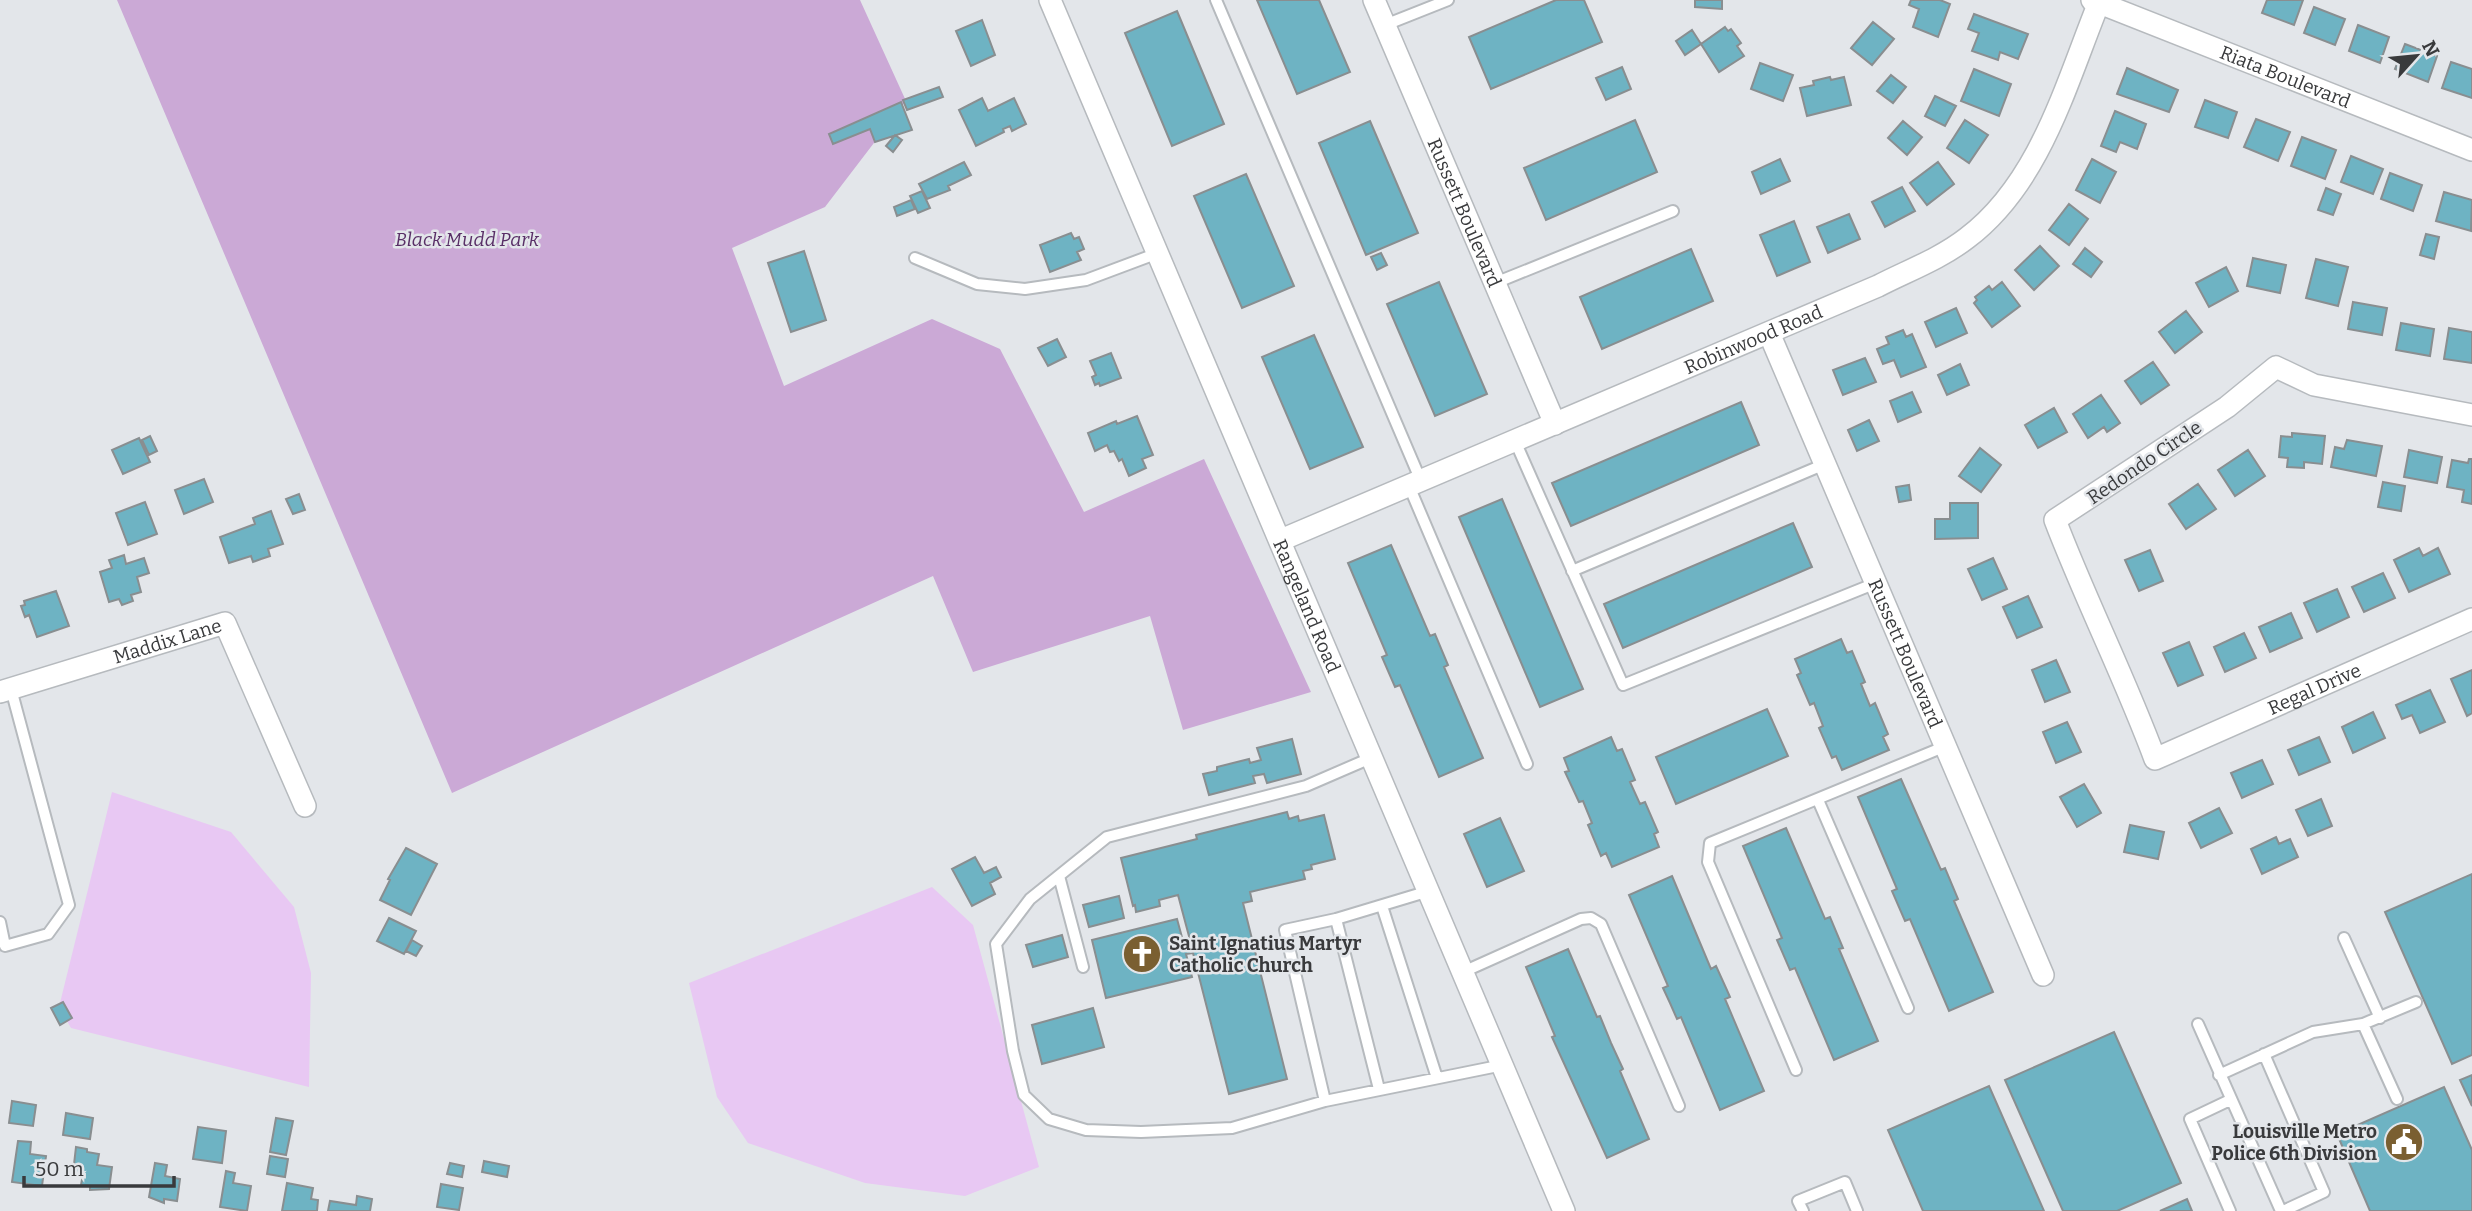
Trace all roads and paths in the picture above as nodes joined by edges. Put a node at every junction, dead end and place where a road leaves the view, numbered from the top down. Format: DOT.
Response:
graph roads {
  1 [pos="1050,0"];
  2 [pos="1216,0"];
  3 [pos="1374,0"];
  4 [pos="1448,0"];
  5 [pos="2097,1"];
  6 [pos="1385,25"];
  7 [pos="2472,150"];
  8 [pos="1673,211"];
  9 [pos="1158,253"];
  10 [pos="915,258"];
  11 [pos="1495,284"];
  12 [pos="1769,333"];
  13 [pos="2472,415"];
  14 [pos="1555,424"];
  15 [pos="1515,441"];
  16 [pos="1825,464"];
  17 [pos="1415,483"];
  18 [pos="1281,541"];
  19 [pos="1572,571"];
  20 [pos="1876,583"];
  21 [pos="2472,619"];
  22 [pos="6,691"];
  23 [pos="1946,746"];
  24 [pos="1373,757"];
  25 [pos="2155,759"];
  26 [pos="1527,764"];
  27 [pos="1818,800"];
  28 [pos="305,806"];
  29 [pos="1059,876"];
  30 [pos="1429,891"];
  31 [pos="1382,906"];
  32 [pos="1336,919"];
  33 [pos="0,922"];
  34 [pos="2344,938"];
  35 [pos="1083,967"];
  36 [pos="1463,972"];
  37 [pos="2043,975"];
  38 [pos="2416,1002"];
  39 [pos="1908,1009"];
  40 [pos="2380,1018"];
  41 [pos="2198,1024"];
  42 [pos="2363,1024"];
  43 [pos="2264,1054"];
  44 [pos="1503,1065"];
  45 [pos="1796,1070"];
  46 [pos="2219,1075"];
  47 [pos="1437,1078"];
  48 [pos="1379,1089"];
  49 [pos="2398,1099"];
  50 [pos="2231,1100"];
  51 [pos="1325,1101"];
  52 [pos="1679,1106"];
  53 [pos="1564,1211"];
  54 [pos="1803,1211"];
  55 [pos="1857,1211"];
  56 [pos="2230,1211"];
  57 [pos="2282,1211"];
  1 -- 9 [label="street, Rangeland Road"];
  2 -- 17 [label="lane"];
  3 -- 6 [label="street, Russett Boulevard"];
  4 -- 6 [label="lane"];
  5 -- 7 [label="street, Riata Boulevard"];
  5 -- 12 [label="street, Robinwood Road"];
  6 -- 11 [label="street, Russett Boulevard"];
  8 -- 11 [label="lane"];
  9 -- 10 [label="lane"];
  9 -- 18 [label="street, Rangeland Road"];
  11 -- 14 [label="street, Russett Boulevard"];
  12 -- 14 [label="street, Robinwood Road"];
  12 -- 16 [label="street, Russett Boulevard"];
  13 -- 25 [label="street, Redondo Circle"];
  14 -- 15 [label="street, Robinwood Road"];
  15 -- 17 [label="street, Robinwood Road"];
  15 -- 19 [label="lane"];
  16 -- 19 [label="lane"];
  16 -- 20 [label="street, Russett Boulevard"];
  17 -- 18 [label="street, Robinwood Road"];
  17 -- 26 [label="lane"];
  18 -- 24 [label="street, Rangeland Road"];
  19 -- 20 [label="lane"];
  20 -- 23 [label="street, Russett Boulevard"];
  21 -- 25 [label="street, Regal Drive"];
  22 -- 28 [label="street, Maddix Lane"];
  22 -- 33 [label="lane"];
  23 -- 27 [label="lane"];
  23 -- 37 [label="street, Russett Boulevard"];
  24 -- 29 [label="lane"];
  24 -- 30 [label="street, Rangeland Road"];
  27 -- 39 [label="lane"];
  27 -- 45 [label="lane"];
  29 -- 35 [label="lane"];
  29 -- 51 [label="lane"];
  30 -- 31 [label="lane"];
  30 -- 36 [label="street, Rangeland Road"];
  31 -- 32 [label="lane"];
  31 -- 47 [label="lane"];
  32 -- 48 [label="lane"];
  32 -- 51 [label="lane"];
  34 -- 40 [label="lane"];
  36 -- 44 [label="street, Rangeland Road"];
  36 -- 52 [label="lane"];
  38 -- 40 [label="lane"];
  40 -- 42 [label="lane"];
  41 -- 46 [label="lane"];
  42 -- 43 [label="lane"];
  42 -- 49 [label="lane"];
  43 -- 46 [label="lane"];
  43 -- 57 [label="lane"];
  44 -- 47 [label="lane"];
  44 -- 53 [label="street, Rangeland Road"];
  46 -- 50 [label="lane"];
  47 -- 48 [label="lane"];
  48 -- 51 [label="lane"];
  50 -- 56 [label="lane"];
  50 -- 57 [label="lane"];
  54 -- 55 [label="lane"];
}
